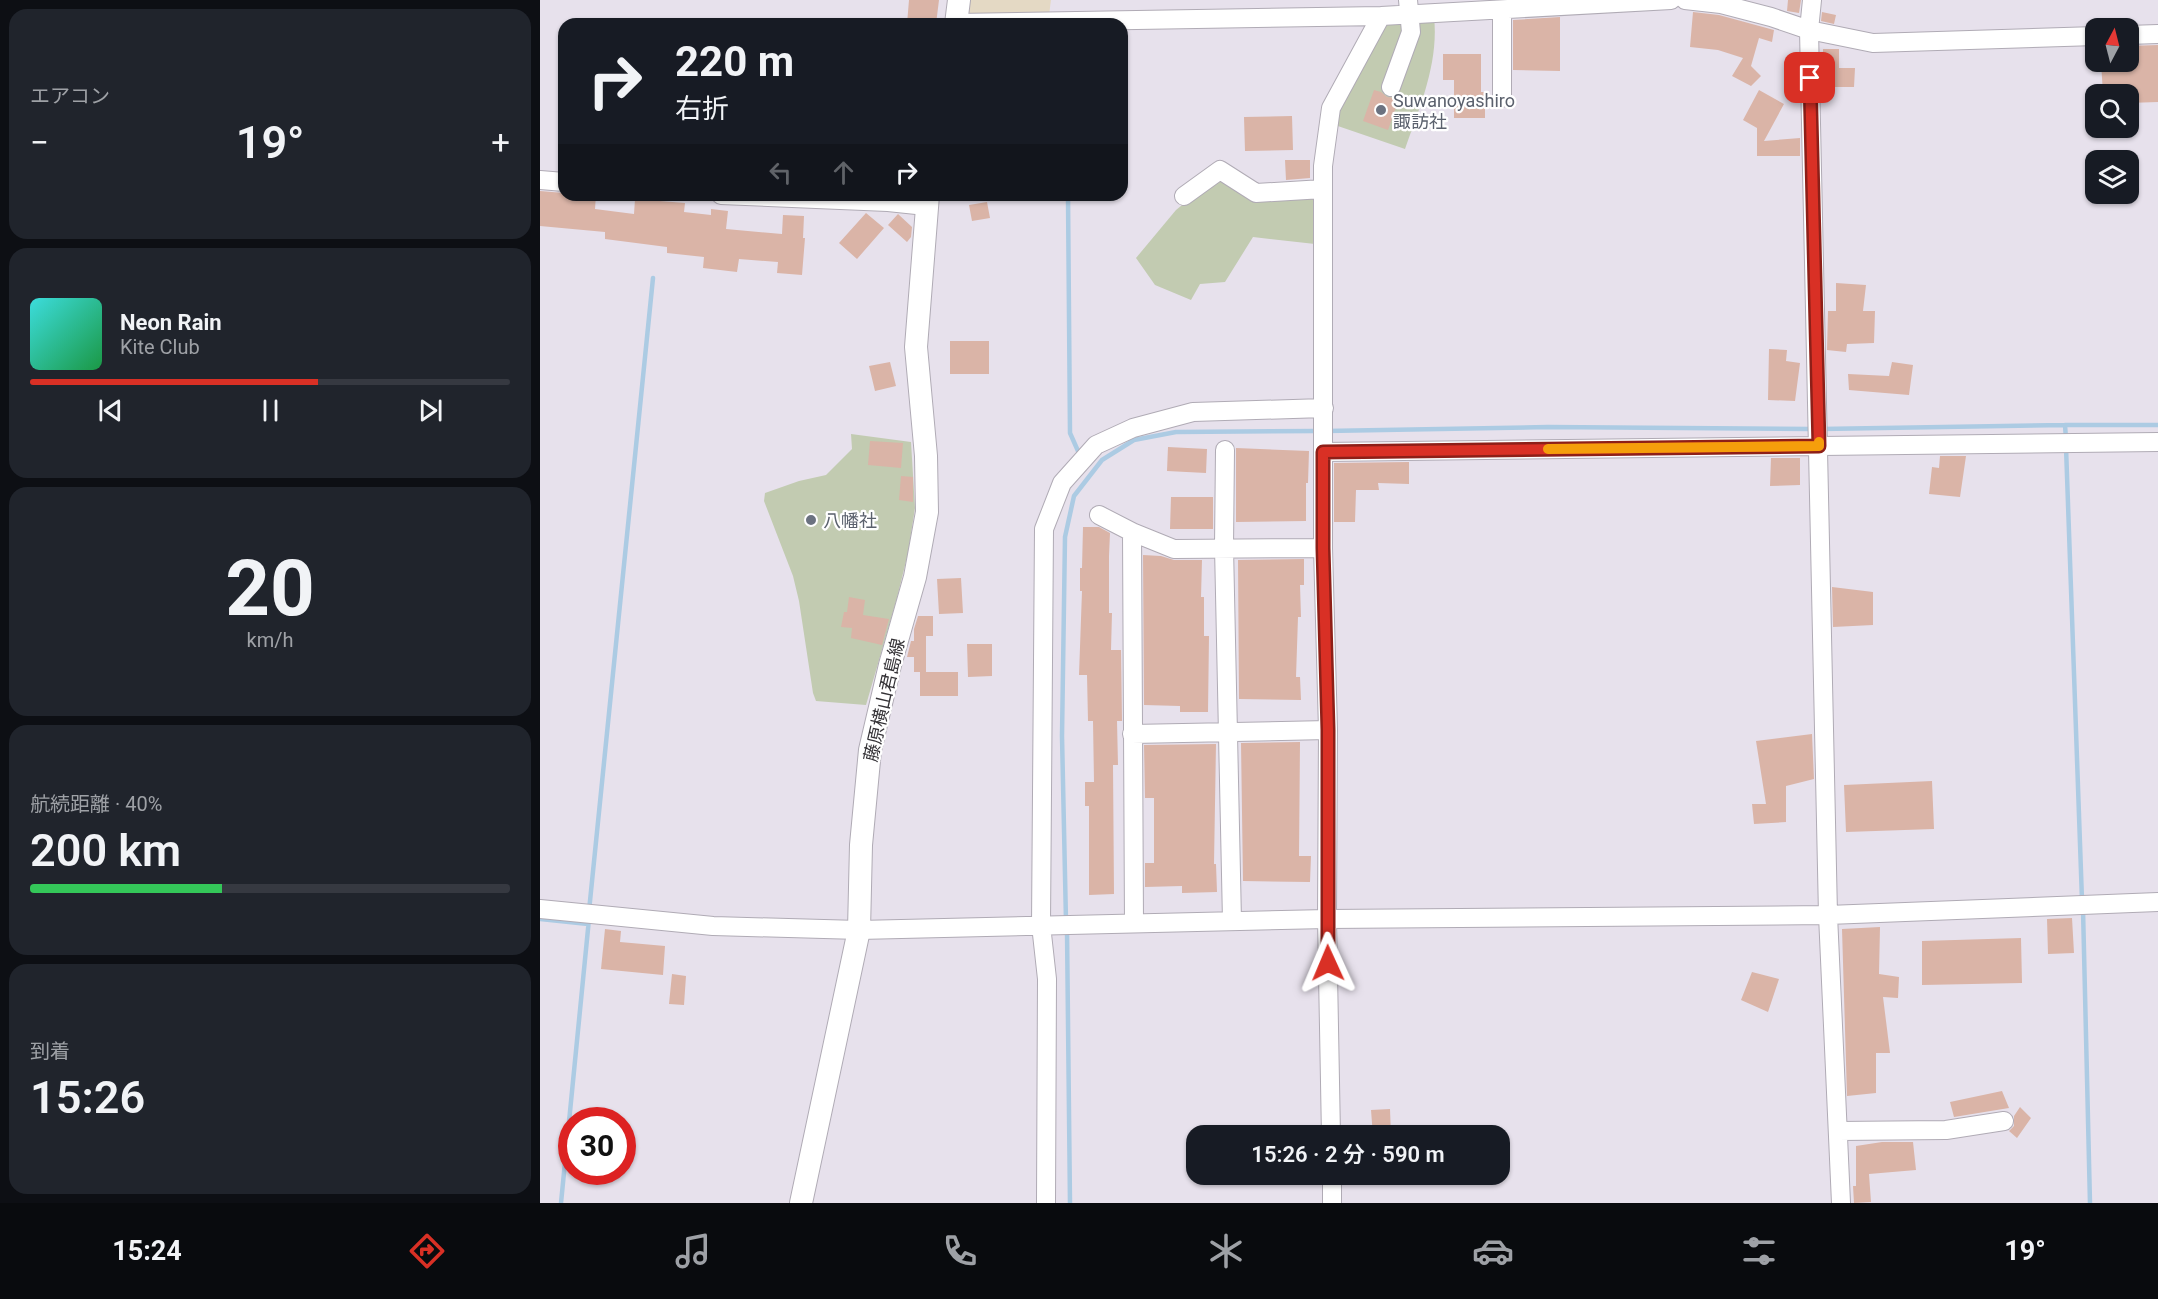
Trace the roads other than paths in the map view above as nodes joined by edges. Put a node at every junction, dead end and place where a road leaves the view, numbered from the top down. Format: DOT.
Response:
graph roads {
  1 [pos="959,0"];
  2 [pos="1671,0"];
  3 [pos="1685,0"];
  4 [pos="1812,0"];
  5 [pos="1640,1"];
  6 [pos="1577,3"];
  7 [pos="1409,8"];
  8 [pos="1502,10"];
  9 [pos="1381,16"];
  10 [pos="957,18"];
  11 [pos="1128,20"];
  12 [pos="1809,30"];
  13 [pos="2158,34"];
  14 [pos="2139,35"];
  15 [pos="2085,36"];
  16 [pos="1391,87"];
  17 [pos="1502,98"];
  18 [pos="540,180"];
  19 [pos="558,182"];
  20 [pos="1323,189"];
  21 [pos="1184,196"];
  22 [pos="826,201"];
  23 [pos="927,201"];
  24 [pos="1324,408"];
  25 [pos="2158,442"];
  26 [pos="1819,446"];
  27 [pos="1324,448"];
  28 [pos="1225,450"];
  29 [pos="1099,515"];
  30 [pos="1132,532"];
  31 [pos="1224,547"];
  32 [pos="1323,548"];
  33 [pos="1328,730"];
  34 [pos="1227,732"];
  35 [pos="1132,734"];
  36 [pos="2158,902"];
  37 [pos="540,909"];
  38 [pos="1828,915"];
  39 [pos="1327,919"];
  40 [pos="1232,921"];
  41 [pos="1134,923"];
  42 [pos="1041,925"];
  43 [pos="859,930"];
  44 [pos="2004,1121"];
  45 [pos="1331,1125"];
  46 [pos="1838,1131"];
  47 [pos="1332,1185"];
  48 [pos="801,1203"];
  49 [pos="1046,1203"];
  50 [pos="1332,1203"];
  51 [pos="1841,1203"];
  1 -- 10 [label="main road"];
  2 -- 5 [label="street"];
  3 -- 12 [label="street"];
  4 -- 12 [label="street"];
  5 -- 6 [label="street"];
  6 -- 8 [label="street"];
  7 -- 8 [label="street"];
  7 -- 9 [label="street"];
  7 -- 16 [label="street"];
  8 -- 17 [label="street"];
  9 -- 11 [label="street"];
  9 -- 20 [label="street"];
  12 -- 15 [label="street"];
  12 -- 26 [label="street"];
  13 -- 14 [label="street"];
  18 -- 19 [label="street"];
  20 -- 21 [label="street"];
  20 -- 24 [label="street"];
  22 -- 23 [label="street"];
  23 -- 43 [label="main road, 藤原横山君島線"];
  24 -- 27 [label="street"];
  24 -- 42 [label="street"];
  25 -- 26 [label="street"];
  26 -- 27 [label="street"];
  26 -- 38 [label="street"];
  27 -- 32 [label="street"];
  28 -- 31 [label="street"];
  29 -- 30 [label="street"];
  30 -- 31 [label="street"];
  30 -- 35 [label="street"];
  31 -- 32 [label="street"];
  31 -- 34 [label="street"];
  32 -- 33 [label="street"];
  33 -- 34 [label="street"];
  33 -- 39 [label="street"];
  34 -- 35 [label="street"];
  34 -- 40 [label="street"];
  35 -- 41 [label="street"];
  36 -- 38 [label="street"];
  37 -- 43 [label="street"];
  38 -- 39 [label="street"];
  38 -- 46 [label="street"];
  39 -- 40 [label="street"];
  39 -- 45 [label="street"];
  40 -- 41 [label="street"];
  41 -- 42 [label="street"];
  42 -- 43 [label="street"];
  42 -- 49 [label="street"];
  43 -- 48 [label="main road, 藤原横山君島線"];
  44 -- 46 [label="street"];
  46 -- 51 [label="street"];
  47 -- 50 [label="street"];
}
